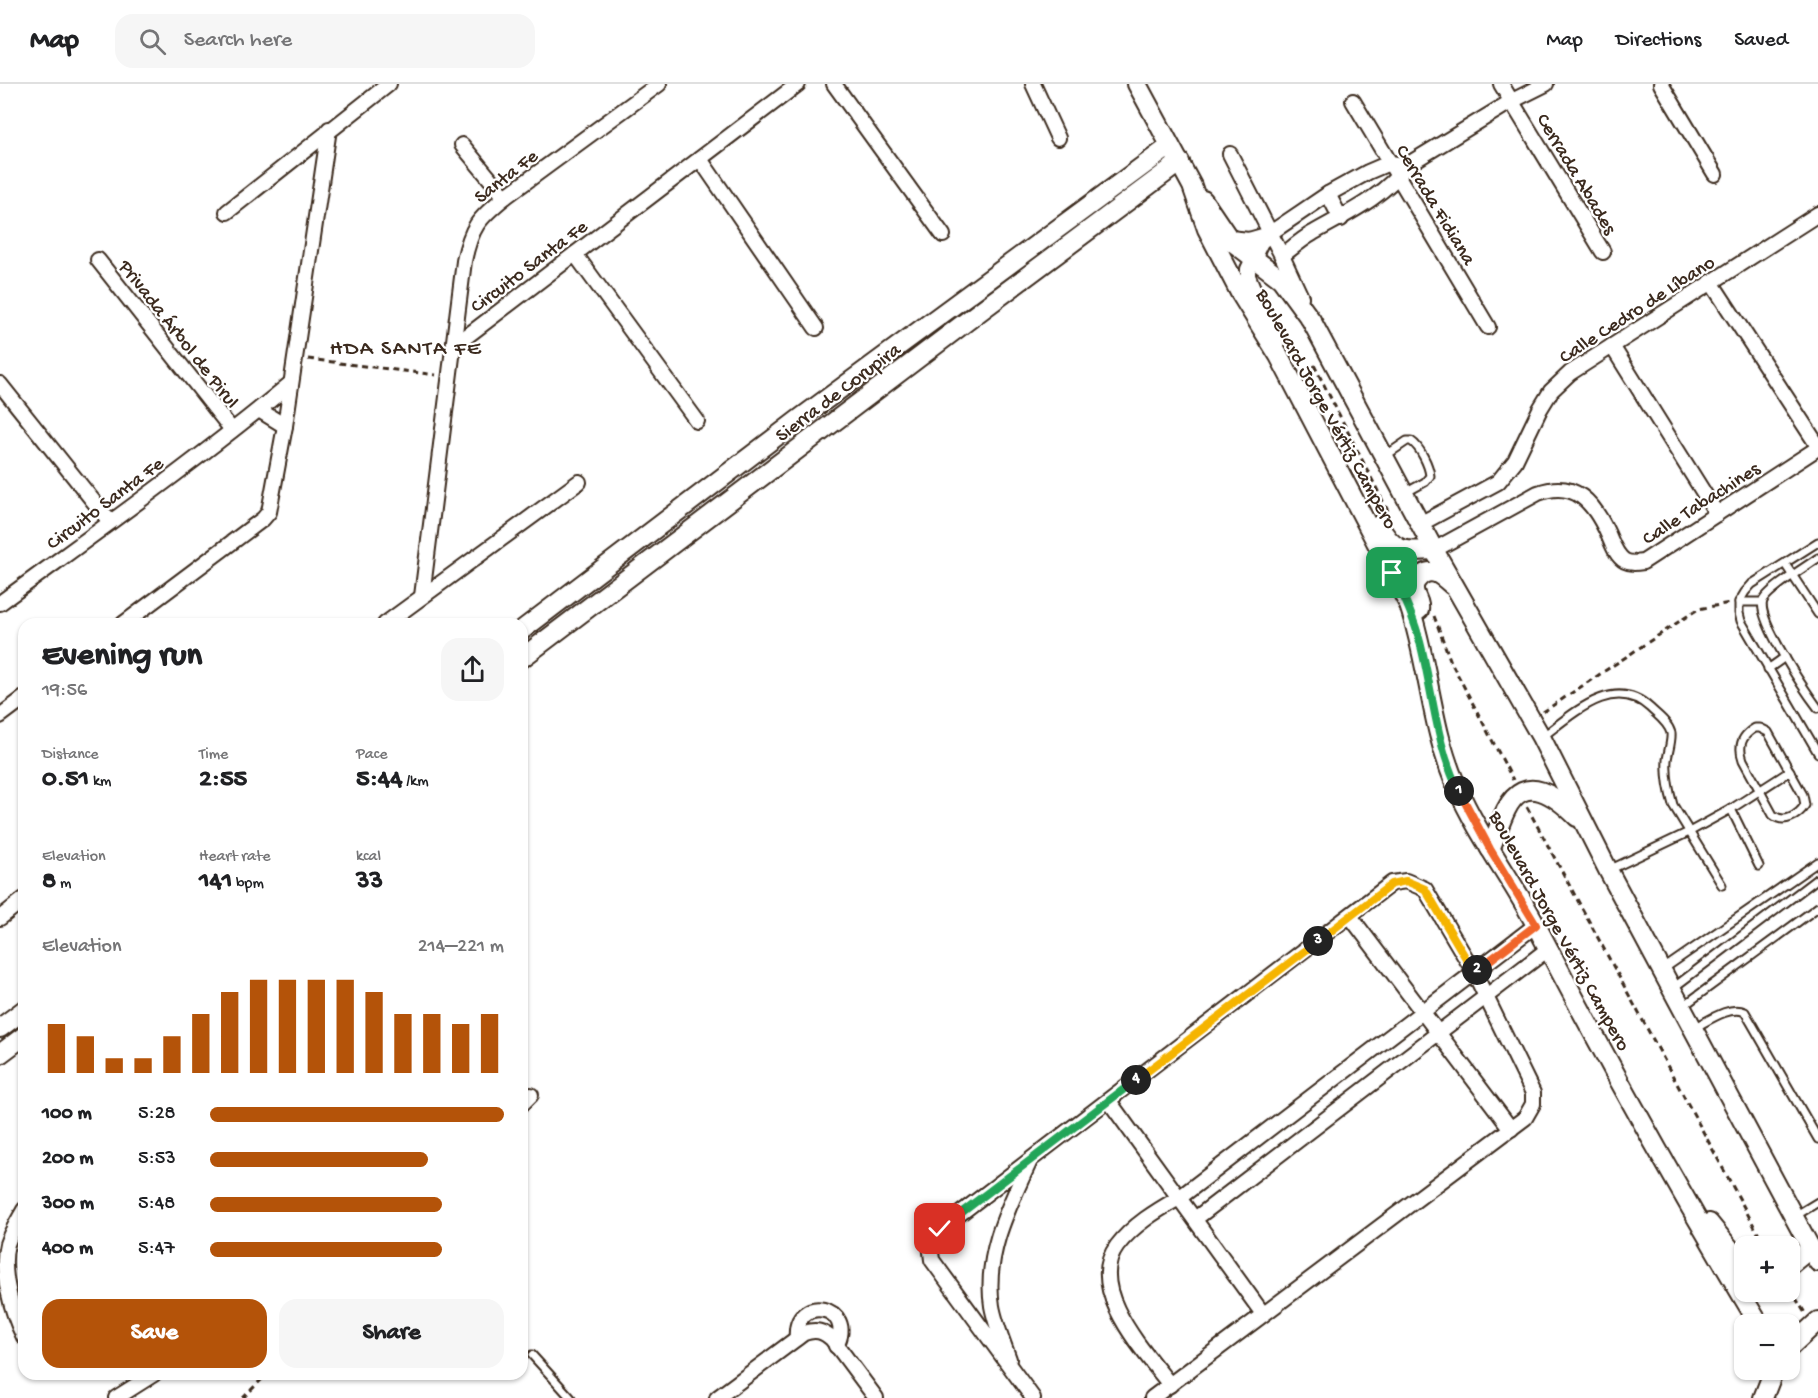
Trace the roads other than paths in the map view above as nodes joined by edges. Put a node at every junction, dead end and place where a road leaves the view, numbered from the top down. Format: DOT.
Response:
graph roads {
  1 [pos="389,84"];
  2 [pos="659,84"];
  3 [pos="798,84"];
  4 [pos="834,84"];
  5 [pos="1033,84"];
  6 [pos="1137,84"];
  7 [pos="1501,84"];
  8 [pos="1546,84"];
  9 [pos="1661,84"];
  10 [pos="1353,101"];
  11 [pos="1512,101"];
  12 [pos="329,129"];
  13 [pos="1058,138"];
  14 [pos="462,145"];
  15 [pos="1170,146"];
  16 [pos="1230,154"];
  17 [pos="700,159"];
  18 [pos="1180,162"];
  19 [pos="1389,162"];
  20 [pos="1407,165"];
  21 [pos="1715,174"];
  22 [pos="1398,177"];
  23 [pos="1192,186"];
  24 [pos="1328,194"];
  25 [pos="505,197"];
  26 [pos="227,212"];
  27 [pos="1341,219"];
  28 [pos="1816,219"];
  29 [pos="943,235"];
  30 [pos="1266,235"];
  31 [pos="1230,240"];
  32 [pos="1602,252"];
  33 [pos="575,254"];
  34 [pos="1282,256"];
  35 [pos="1253,258"];
  36 [pos="98,261"];
  37 [pos="1711,282"];
  38 [pos="1311,320"];
  39 [pos="1488,327"];
  40 [pos="816,328"];
  41 [pos="454,346"];
  42 [pos="1612,346"];
  43 [pos="1279,356"];
  44 [pos="0,384"];
  45 [pos="290,384"];
  46 [pos="259,410"];
  47 [pos="697,421"];
  48 [pos="285,426"];
  49 [pos="232,430"];
  50 [pos="1818,447"];
  51 [pos="1385,456"];
  52 [pos="1343,479"];
  53 [pos="579,482"];
  54 [pos="1405,493"];
  55 [pos="1505,494"];
  56 [pos="1717,514"];
  57 [pos="110,522"];
  58 [pos="1420,524"];
  59 [pos="1818,542"];
  60 [pos="1434,550"];
  61 [pos="1818,558"];
  62 [pos="1785,564"];
  63 [pos="1793,574"];
  64 [pos="1455,588"];
  65 [pos="422,596"];
  66 [pos="1740,602"];
  67 [pos="1762,602"];
  68 [pos="0,603"];
  69 [pos="1818,614"];
  70 [pos="131,618"];
  71 [pos="393,618"];
  72 [pos="1414,620"];
  73 [pos="528,625"];
  74 [pos="528,653"];
  75 [pos="1785,657"];
  76 [pos="1768,669"];
  77 [pos="18,703"];
  78 [pos="1818,708"];
  79 [pos="0,717"];
  80 [pos="1541,737"];
  81 [pos="1818,753"];
  82 [pos="1790,771"];
  83 [pos="1758,792"];
  84 [pos="1731,809"];
  85 [pos="1588,830"];
  86 [pos="1689,832"];
  87 [pos="1490,849"];
  88 [pos="1818,862"];
  89 [pos="1759,866"];
  90 [pos="1608,870"];
  91 [pos="1818,878"];
  92 [pos="1722,885"];
  93 [pos="18,904"];
  94 [pos="1818,907"];
  95 [pos="1350,916"];
  96 [pos="0,918"];
  97 [pos="1536,925"];
  98 [pos="1548,949"];
  99 [pos="1662,971"];
  100 [pos="1474,972"];
  101 [pos="1671,989"];
  102 [pos="1486,997"];
  103 [pos="1680,1008"];
  104 [pos="1422,1012"];
  105 [pos="18,1020"];
  106 [pos="0,1028"];
  107 [pos="1692,1029"];
  108 [pos="1438,1034"];
  109 [pos="18,1040"];
  110 [pos="0,1054"];
  111 [pos="1109,1101"];
  112 [pos="1510,1129"];
  113 [pos="1818,1139"];
  114 [pos="1030,1162"];
  115 [pos="1677,1188"];
  116 [pos="1179,1198"];
  117 [pos="1818,1202"];
  118 [pos="1793,1218"];
  119 [pos="1195,1219"];
  120 [pos="18,1222"];
  121 [pos="1734,1254"];
  122 [pos="1814,1256"];
  123 [pos="1263,1314"];
  124 [pos="1753,1314"];
  125 [pos="1818,1321"];
  126 [pos="18,1325"];
  127 [pos="1800,1335"];
  128 [pos="797,1338"];
  129 [pos="836,1346"];
  130 [pos="532,1355"];
  131 [pos="1012,1370"];
  132 [pos="144,1380"];
  133 [pos="1770,1380"];
  134 [pos="1170,1385"];
  135 [pos="116,1398"];
  136 [pos="571,1398"];
  137 [pos="717,1398"];
  138 [pos="876,1398"];
  139 [pos="1033,1398"];
  140 [pos="1152,1398"];
  141 [pos="1763,1398"];
  1 -- 12 [label="street"];
  2 -- 25 [label="street, Santa Fe"];
  3 -- 17 [label="street, Circuito Santa Fe"];
  4 -- 29 [label="street"];
  5 -- 13 [label="street"];
  6 -- 15 [label="main road, Boulevard Jorge Vértiz Campero"];
  7 -- 11 [label="street, Cerrada Abades"];
  8 -- 11 [label="street"];
  9 -- 21 [label="street"];
  10 -- 19 [label="street, Cerrada Fidiana"];
  11 -- 20 [label="street"];
  11 -- 32 [label="street, Cerrada Abades"];
  12 -- 26 [label="street"];
  12 -- 45 [label="street"];
  14 -- 25 [label="street"];
  15 -- 18 [label="main road, Boulevard Jorge Vértiz Campero"];
  15 -- 73 [label="main road, Sierra de Corupira"];
  16 -- 30 [label="street"];
  17 -- 33 [label="street, Circuito Santa Fe"];
  17 -- 40 [label="street"];
  18 -- 23 [label="main road, Boulevard Jorge Vértiz Campero"];
  18 -- 74 [label="main road, Sierra de Corupira"];
  19 -- 20 [label="street"];
  19 -- 22 [label="street, Cerrada Fidiana"];
  19 -- 24 [label="street"];
  20 -- 22 [label="street"];
  22 -- 27 [label="street"];
  22 -- 39 [label="street, Cerrada Fidiana"];
  23 -- 31 [label="main road, Boulevard Jorge Vértiz Campero"];
  23 -- 43 [label="main road, Boulevard Jorge Vértiz Campero"];
  24 -- 27 [label="street"];
  24 -- 30 [label="street"];
  25 -- 41 [label="street, Santa Fe"];
  27 -- 34 [label="street"];
  28 -- 37 [label="street, Calle Cedro de Líbano"];
  30 -- 31 [label="main road"];
  30 -- 34 [label="street"];
  30 -- 35 [label="street"];
  31 -- 35 [label="main road, Boulevard Jorge Vértiz Campero"];
  33 -- 41 [label="street, Circuito Santa Fe"];
  33 -- 47 [label="street"];
  34 -- 38 [label="street"];
  35 -- 38 [label="main road, Boulevard Jorge Vértiz Campero"];
  35 -- 43 [label="street"];
  36 -- 49 [label="street, Privada Árbol de Pirul"];
  37 -- 42 [label="street, Calle Cedro de Líbano"];
  37 -- 50 [label="street"];
  38 -- 51 [label="main road, Boulevard Jorge Vértiz Campero"];
  41 -- 65 [label="street"];
  42 -- 55 [label="street, Calle Cedro de Líbano"];
  42 -- 56 [label="street"];
  43 -- 52 [label="main road, Boulevard Jorge Vértiz Campero"];
  44 -- 57 [label="street"];
  45 -- 46 [label="street, Circuito Santa Fe"];
  45 -- 48 [label="street"];
  46 -- 48 [label="street"];
  46 -- 49 [label="street, Circuito Santa Fe"];
  48 -- 70 [label="street"];
  49 -- 57 [label="street, Circuito Santa Fe"];
  50 -- 56 [label="street, Calle Tabachines"];
  51 -- 54 [label="main road, Boulevard Jorge Vértiz Campero"];
  51 -- 54 [label="lane"];
  52 -- 60 [label="main road"];
  52 -- 72 [label="main road, Boulevard Jorge Vértiz Campero"];
  53 -- 65 [label="street"];
  54 -- 58 [label="main road, Boulevard Jorge Vértiz Campero"];
  55 -- 56 [label="street, Calle Tabachines"];
  55 -- 58 [label="street, Calle Cedro de Líbano"];
  55 -- 60 [label="street, Calle Tabachines"];
  57 -- 68 [label="street, Circuito Santa Fe"];
  58 -- 60 [label="main road, Boulevard Jorge Vértiz Campero"];
  59 -- 62 [label="lane"];
  60 -- 64 [label="main road, Boulevard Jorge Vértiz Campero"];
  61 -- 63 [label="lane"];
  62 -- 63 [label="lane"];
  62 -- 66 [label="lane"];
  63 -- 67 [label="lane"];
  63 -- 69 [label="lane"];
  64 -- 72 [label="main road"];
  64 -- 80 [label="main road, Boulevard Jorge Vértiz Campero"];
  65 -- 71 [label="street"];
  66 -- 67 [label="lane"];
  66 -- 76 [label="lane"];
  67 -- 75 [label="lane"];
  72 -- 87 [label="main road, Boulevard Jorge Vértiz Campero"];
  75 -- 76 [label="lane"];
  75 -- 78 [label="lane"];
  76 -- 81 [label="lane"];
  77 -- 79 [label="street"];
  80 -- 85 [label="main road, Boulevard Jorge Vértiz Campero"];
  80 -- 86 [label="lane"];
  82 -- 83 [label="lane"];
  82 -- 83 [label="lane"];
  82 -- 83 [label="lane"];
  83 -- 84 [label="lane"];
  84 -- 86 [label="lane"];
  84 -- 89 [label="lane"];
  85 -- 87 [label="main road"];
  85 -- 90 [label="main road, Boulevard Jorge Vértiz Campero"];
  86 -- 90 [label="lane"];
  86 -- 92 [label="lane"];
  87 -- 97 [label="main road, Boulevard Jorge Vértiz Campero"];
  88 -- 99 [label="lane"];
  90 -- 99 [label="main road, Boulevard Jorge Vértiz Campero"];
  91 -- 101 [label="lane"];
  93 -- 96 [label="street"];
  94 -- 103 [label="lane"];
  95 -- 100 [label="street"];
  95 -- 104 [label="street"];
  95 -- 111 [label="street"];
  97 -- 98 [label="main road, Boulevard Jorge Vértiz Campero"];
  97 -- 100 [label="street"];
  98 -- 102 [label="street"];
  98 -- 115 [label="main road, Boulevard Jorge Vértiz Campero"];
  99 -- 101 [label="main road, Boulevard Jorge Vértiz Campero"];
  100 -- 102 [label="street"];
  100 -- 104 [label="street"];
  101 -- 103 [label="main road, Boulevard Jorge Vértiz Campero"];
  102 -- 108 [label="street"];
  102 -- 112 [label="street"];
  103 -- 107 [label="main road, Boulevard Jorge Vértiz Campero"];
  104 -- 108 [label="street"];
  104 -- 116 [label="street"];
  105 -- 106 [label="main road"];
  107 -- 113 [label="lane"];
  107 -- 118 [label="main road, Boulevard Jorge Vértiz Campero"];
  108 -- 112 [label="street"];
  108 -- 119 [label="street"];
  109 -- 110 [label="main road"];
  111 -- 114 [label="street"];
  111 -- 116 [label="street"];
  112 -- 123 [label="street"];
  114 -- 131 [label="street"];
  114 -- 131 [label="street"];
  115 -- 121 [label="main road"];
  115 -- 124 [label="main road, Boulevard Jorge Vértiz Campero"];
  116 -- 119 [label="street"];
  116 -- 134 [label="street"];
  117 -- 118 [label="lane"];
  118 -- 122 [label="main road, Boulevard Jorge Vértiz Campero"];
  119 -- 123 [label="street"];
  120 -- 126 [label="street"];
  123 -- 134 [label="street"];
  125 -- 127 [label="main road"];
  128 -- 129 [label="street"];
  128 -- 129 [label="street"];
  128 -- 137 [label="street"];
  129 -- 138 [label="street"];
  130 -- 136 [label="lane"];
  131 -- 139 [label="street"];
  132 -- 135 [label="street"];
  133 -- 141 [label="main road"];
  134 -- 140 [label="street"];
}
